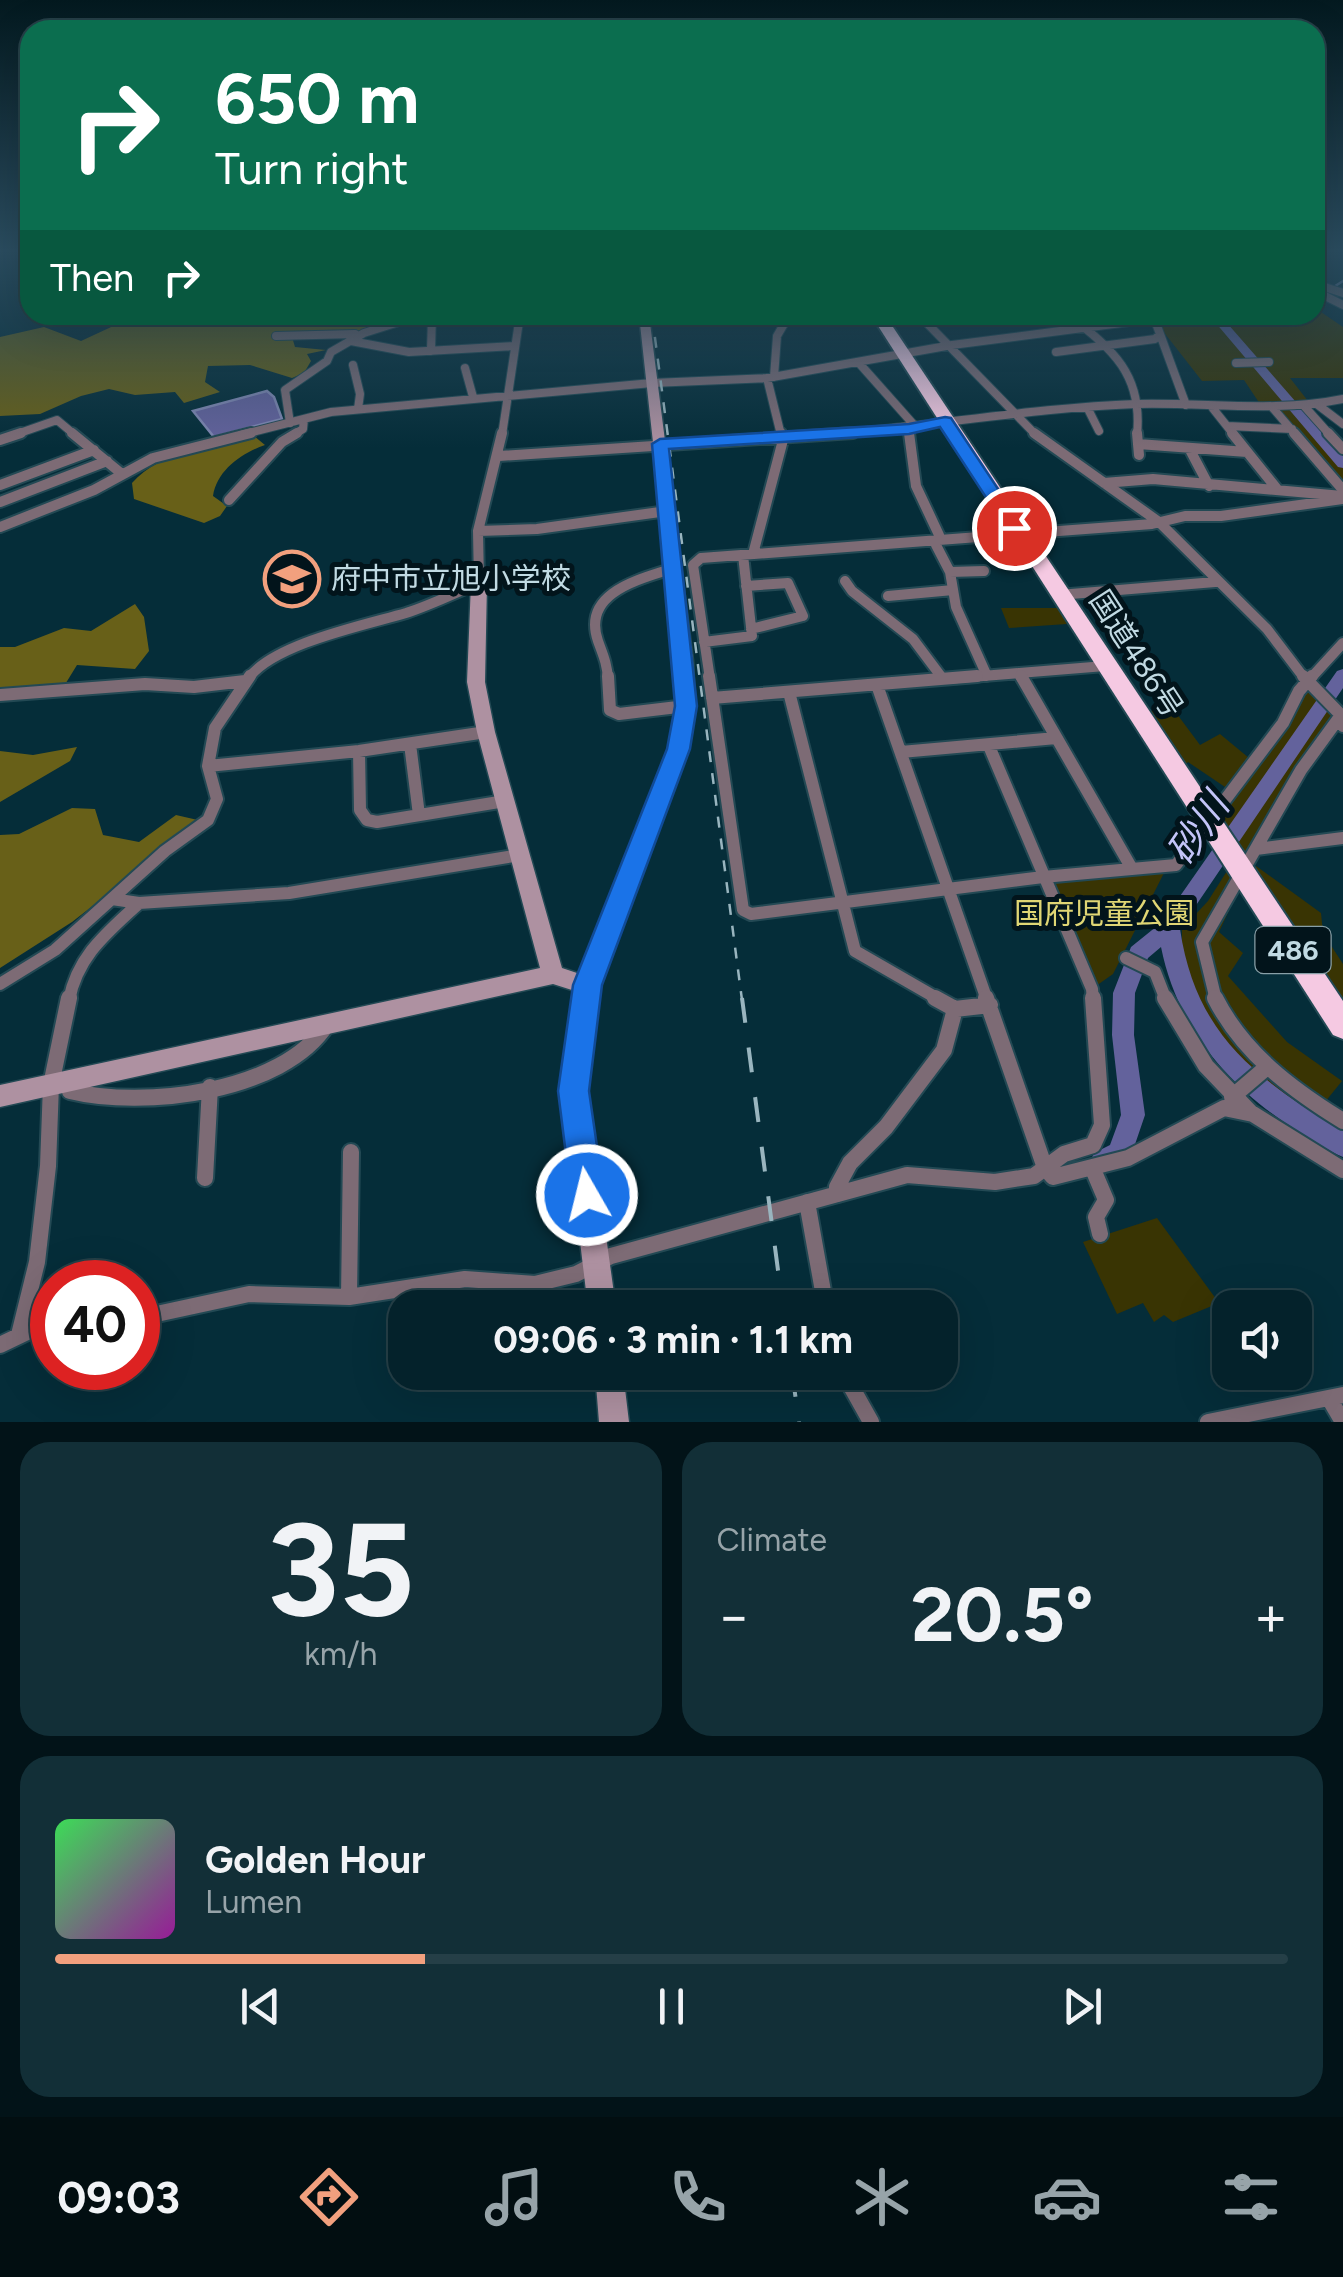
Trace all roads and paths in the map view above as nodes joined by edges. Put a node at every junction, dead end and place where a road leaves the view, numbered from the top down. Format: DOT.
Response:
graph roads {
  1 [pos="389,325"];
  2 [pos="432,325"];
  3 [pos="518,325"];
  4 [pos="645,325"];
  5 [pos="783,325"];
  6 [pos="885,325"];
  7 [pos="930,325"];
  8 [pos="1081,325"];
  9 [pos="1104,325"];
  10 [pos="1156,325"];
  11 [pos="1085,328"];
  12 [pos="364,333"];
  13 [pos="1160,334"];
  14 [pos="276,336"];
  15 [pos="350,341"];
  16 [pos="1107,344"];
  17 [pos="952,345"];
  18 [pos="514,346"];
  19 [pos="431,351"];
  20 [pos="1056,352"];
  21 [pos="904,354"];
  22 [pos="1236,362"];
  23 [pos="1269,362"];
  24 [pos="859,363"];
  25 [pos="354,365"];
  26 [pos="465,368"];
  27 [pos="770,378"];
  28 [pos="652,383"];
  29 [pos="511,395"];
  30 [pos="473,398"];
  31 [pos="1343,399"];
  32 [pos="1139,404"];
  33 [pos="1186,405"];
  34 [pos="1318,405"];
  35 [pos="1211,406"];
  36 [pos="1272,407"];
  37 [pos="1305,408"];
  38 [pos="358,409"];
  39 [pos="1088,409"];
  40 [pos="1016,412"];
  41 [pos="304,419"];
  42 [pos="945,422"];
  43 [pos="290,423"];
  44 [pos="1343,424"];
  45 [pos="1227,426"];
  46 [pos="912,427"];
  47 [pos="1292,428"];
  48 [pos="1099,431"];
  49 [pos="782,437"];
  50 [pos="0,440"];
  51 [pos="660,444"];
  52 [pos="1190,448"];
  53 [pos="1343,449"];
  54 [pos="94,450"];
  55 [pos="1247,452"];
  56 [pos="499,456"];
  57 [pos="107,461"];
  58 [pos="122,474"];
  59 [pos="1104,483"];
  60 [pos="1,484"];
  61 [pos="1210,486"];
  62 [pos="1278,489"];
  63 [pos="1343,495"];
  64 [pos="14,497"];
  65 [pos="229,500"];
  66 [pos="0,502"];
  67 [pos="667,511"];
  68 [pos="1159,522"];
  69 [pos="0,527"];
  70 [pos="478,531"];
  71 [pos="1018,533"];
  72 [pos="935,540"];
  73 [pos="748,555"];
  74 [pos="674,568"];
  75 [pos="984,571"];
  76 [pos="950,572"];
  77 [pos="845,581"];
  78 [pos="1215,582"];
  79 [pos="479,583"];
  80 [pos="746,586"];
  81 [pos="953,590"];
  82 [pos="1059,595"];
  83 [pos="888,596"];
  84 [pos="751,629"];
  85 [pos="704,642"];
  86 [pos="1343,642"];
  87 [pos="1105,666"];
  88 [pos="1019,673"];
  89 [pos="987,676"];
  90 [pos="943,679"];
  91 [pos="245,681"];
  92 [pos="1310,684"];
  93 [pos="876,685"];
  94 [pos="789,692"];
  95 [pos="0,695"];
  96 [pos="712,698"];
  97 [pos="686,706"];
  98 [pos="1342,718"];
  99 [pos="486,732"];
  100 [pos="1056,738"];
  101 [pos="410,744"];
  102 [pos="989,746"];
  103 [pos="359,751"];
  104 [pos="901,752"];
  105 [pos="208,766"];
  106 [pos="505,802"];
  107 [pos="420,815"];
  108 [pos="1210,825"];
  109 [pos="1343,838"];
  110 [pos="520,856"];
  111 [pos="1249,861"];
  112 [pos="1131,868"];
  113 [pos="1044,877"];
  114 [pos="950,889"];
  115 [pos="112,900"];
  116 [pos="139,903"];
  117 [pos="842,903"];
  118 [pos="1126,958"];
  119 [pos="553,975"];
  120 [pos="0,984"];
  121 [pos="587,985"];
  122 [pos="990,1005"];
  123 [pos="954,1009"];
  124 [pos="327,1024"];
  125 [pos="1343,1026"];
  126 [pos="1267,1067"];
  127 [pos="61,1083"];
  128 [pos="210,1087"];
  129 [pos="0,1096"];
  130 [pos="1232,1097"];
  131 [pos="1253,1114"];
  132 [pos="1343,1122"];
  133 [pos="351,1152"];
  134 [pos="1092,1167"];
  135 [pos="1045,1168"];
  136 [pos="1343,1170"];
  137 [pos="205,1178"];
  138 [pos="838,1194"];
  139 [pos="807,1202"];
  140 [pos="1100,1234"];
  141 [pos="596,1264"];
  142 [pos="600,1290"];
  143 [pos="823,1290"];
  144 [pos="350,1297"];
  145 [pos="160,1313"];
  146 [pos="30,1330"];
  147 [pos="19,1335"];
  148 [pos="0,1345"];
  149 [pos="611,1390"];
  150 [pos="850,1390"];
  151 [pos="1337,1397"];
  152 [pos="614,1422"];
  153 [pos="871,1422"];
  154 [pos="1208,1422"];
  155 [pos="1343,1422"];
  1 -- 12 [label="street"];
  2 -- 19 [label="street"];
  3 -- 18 [label="street"];
  4 -- 28 [label="street"];
  5 -- 27 [label="street"];
  6 -- 21 [label="highway, 国道486号 / 486"];
  7 -- 17 [label="street"];
  8 -- 11 [label="street"];
  9 -- 11 [label="street"];
  10 -- 13 [label="street"];
  11 -- 16 [label="street"];
  11 -- 17 [label="street"];
  12 -- 14 [label="street"];
  12 -- 15 [label="street"];
  13 -- 16 [label="street"];
  13 -- 33 [label="street"];
  15 -- 19 [label="street"];
  15 -- 43 [label="street"];
  16 -- 20 [label="street"];
  16 -- 32 [label="street"];
  17 -- 21 [label="street"];
  17 -- 40 [label="street"];
  18 -- 19 [label="street"];
  18 -- 29 [label="street"];
  21 -- 24 [label="street"];
  21 -- 42 [label="highway, 国道486号 / 486"];
  22 -- 23 [label="street"];
  24 -- 27 [label="street"];
  24 -- 46 [label="street"];
  25 -- 38 [label="street"];
  26 -- 30 [label="street"];
  27 -- 28 [label="street"];
  27 -- 49 [label="street"];
  28 -- 29 [label="street"];
  28 -- 51 [label="street"];
  29 -- 30 [label="street"];
  29 -- 56 [label="street"];
  30 -- 38 [label="street"];
  31 -- 34 [label="street"];
  32 -- 33 [label="street"];
  32 -- 39 [label="street"];
  32 -- 52 [label="street"];
  33 -- 35 [label="street"];
  34 -- 37 [label="street"];
  34 -- 44 [label="street"];
  35 -- 36 [label="street"];
  35 -- 45 [label="street"];
  36 -- 37 [label="street"];
  36 -- 47 [label="street"];
  37 -- 53 [label="street"];
  38 -- 41 [label="street"];
  39 -- 40 [label="street"];
  39 -- 48 [label="street"];
  40 -- 42 [label="street"];
  40 -- 59 [label="street"];
  41 -- 43 [label="street"];
  41 -- 65 [label="street"];
  42 -- 46 [label="street"];
  42 -- 71 [label="highway, 国道486号 / 486"];
  43 -- 58 [label="street"];
  45 -- 47 [label="street"];
  45 -- 55 [label="street"];
  46 -- 49 [label="street"];
  46 -- 72 [label="street"];
  47 -- 63 [label="street"];
  49 -- 51 [label="street"];
  49 -- 73 [label="street"];
  50 -- 54 [label="street"];
  51 -- 56 [label="street"];
  51 -- 67 [label="street"];
  52 -- 55 [label="street"];
  52 -- 61 [label="street"];
  54 -- 57 [label="street"];
  54 -- 60 [label="street"];
  55 -- 62 [label="street"];
  56 -- 70 [label="street"];
  57 -- 58 [label="street"];
  57 -- 64 [label="street"];
  58 -- 69 [label="street"];
  59 -- 61 [label="street"];
  59 -- 68 [label="street"];
  60 -- 64 [label="street"];
  61 -- 62 [label="street"];
  62 -- 63 [label="street"];
  63 -- 68 [label="street"];
  64 -- 66 [label="street"];
  67 -- 70 [label="street"];
  67 -- 74 [label="street"];
  68 -- 71 [label="street"];
  68 -- 78 [label="street"];
  70 -- 79 [label="street"];
  71 -- 72 [label="street"];
  71 -- 82 [label="highway, 国道486号 / 486"];
  72 -- 73 [label="street"];
  72 -- 76 [label="street"];
  73 -- 80 [label="street"];
  73 -- 85 [label="street"];
  74 -- 97 [label="street"];
  74 -- 97 [label="street"];
  75 -- 76 [label="street"];
  76 -- 81 [label="street"];
  77 -- 90 [label="street"];
  78 -- 82 [label="street"];
  78 -- 92 [label="street"];
  79 -- 91 [label="street"];
  79 -- 99 [label="street"];
  80 -- 84 [label="street"];
  80 -- 84 [label="street"];
  81 -- 83 [label="street"];
  81 -- 89 [label="street"];
  82 -- 87 [label="highway, 国道486号 / 486"];
  84 -- 85 [label="street"];
  85 -- 96 [label="street"];
  86 -- 92 [label="street"];
  87 -- 88 [label="street"];
  87 -- 108 [label="highway, 国道486号 / 486"];
  88 -- 89 [label="street"];
  88 -- 100 [label="street"];
  89 -- 90 [label="street"];
  90 -- 93 [label="street"];
  91 -- 95 [label="street"];
  91 -- 105 [label="street"];
  92 -- 98 [label="street"];
  92 -- 108 [label="street"];
  93 -- 94 [label="street"];
  93 -- 104 [label="street"];
  94 -- 96 [label="street"];
  94 -- 117 [label="street"];
  96 -- 117 [label="street"];
  97 -- 121 [label="street"];
  98 -- 111 [label="street"];
  99 -- 101 [label="street"];
  99 -- 106 [label="street"];
  100 -- 102 [label="street"];
  100 -- 112 [label="street"];
  101 -- 103 [label="street"];
  101 -- 107 [label="street"];
  102 -- 104 [label="street"];
  102 -- 113 [label="street"];
  103 -- 105 [label="street"];
  103 -- 107 [label="street"];
  104 -- 114 [label="street"];
  105 -- 115 [label="street"];
  106 -- 107 [label="street"];
  106 -- 110 [label="street"];
  108 -- 111 [label="highway, 国道486号 / 486"];
  108 -- 112 [label="street"];
  109 -- 111 [label="street"];
  110 -- 116 [label="street"];
  110 -- 119 [label="street"];
  111 -- 125 [label="highway, 国道486号 / 486"];
  111 -- 126 [label="street"];
  112 -- 113 [label="street"];
  113 -- 114 [label="street"];
  113 -- 135 [label="street"];
  114 -- 117 [label="street"];
  114 -- 122 [label="street"];
  115 -- 116 [label="street"];
  115 -- 120 [label="street"];
  116 -- 127 [label="street"];
  117 -- 123 [label="street"];
  118 -- 130 [label="street"];
  119 -- 121 [label="street"];
  119 -- 124 [label="street"];
  121 -- 141 [label="street"];
  122 -- 123 [label="street"];
  122 -- 135 [label="street"];
  123 -- 138 [label="street"];
  124 -- 127 [label="street"];
  124 -- 128 [label="street"];
  126 -- 130 [label="street"];
  126 -- 132 [label="street"];
  127 -- 128 [label="street"];
  127 -- 129 [label="street"];
  127 -- 147 [label="street"];
  128 -- 137 [label="street"];
  130 -- 131 [label="street"];
  131 -- 134 [label="street"];
  131 -- 136 [label="street"];
  133 -- 144 [label="street"];
  134 -- 135 [label="street"];
  134 -- 140 [label="street"];
  135 -- 138 [label="street"];
  138 -- 139 [label="street"];
  139 -- 141 [label="street"];
  139 -- 143 [label="street"];
  141 -- 142 [label="street"];
  141 -- 144 [label="street"];
  144 -- 145 [label="street"];
  146 -- 147 [label="street"];
  147 -- 148 [label="street"];
  149 -- 152 [label="street"];
  150 -- 153 [label="street"];
  151 -- 154 [label="street"];
  151 -- 155 [label="street"];
}
